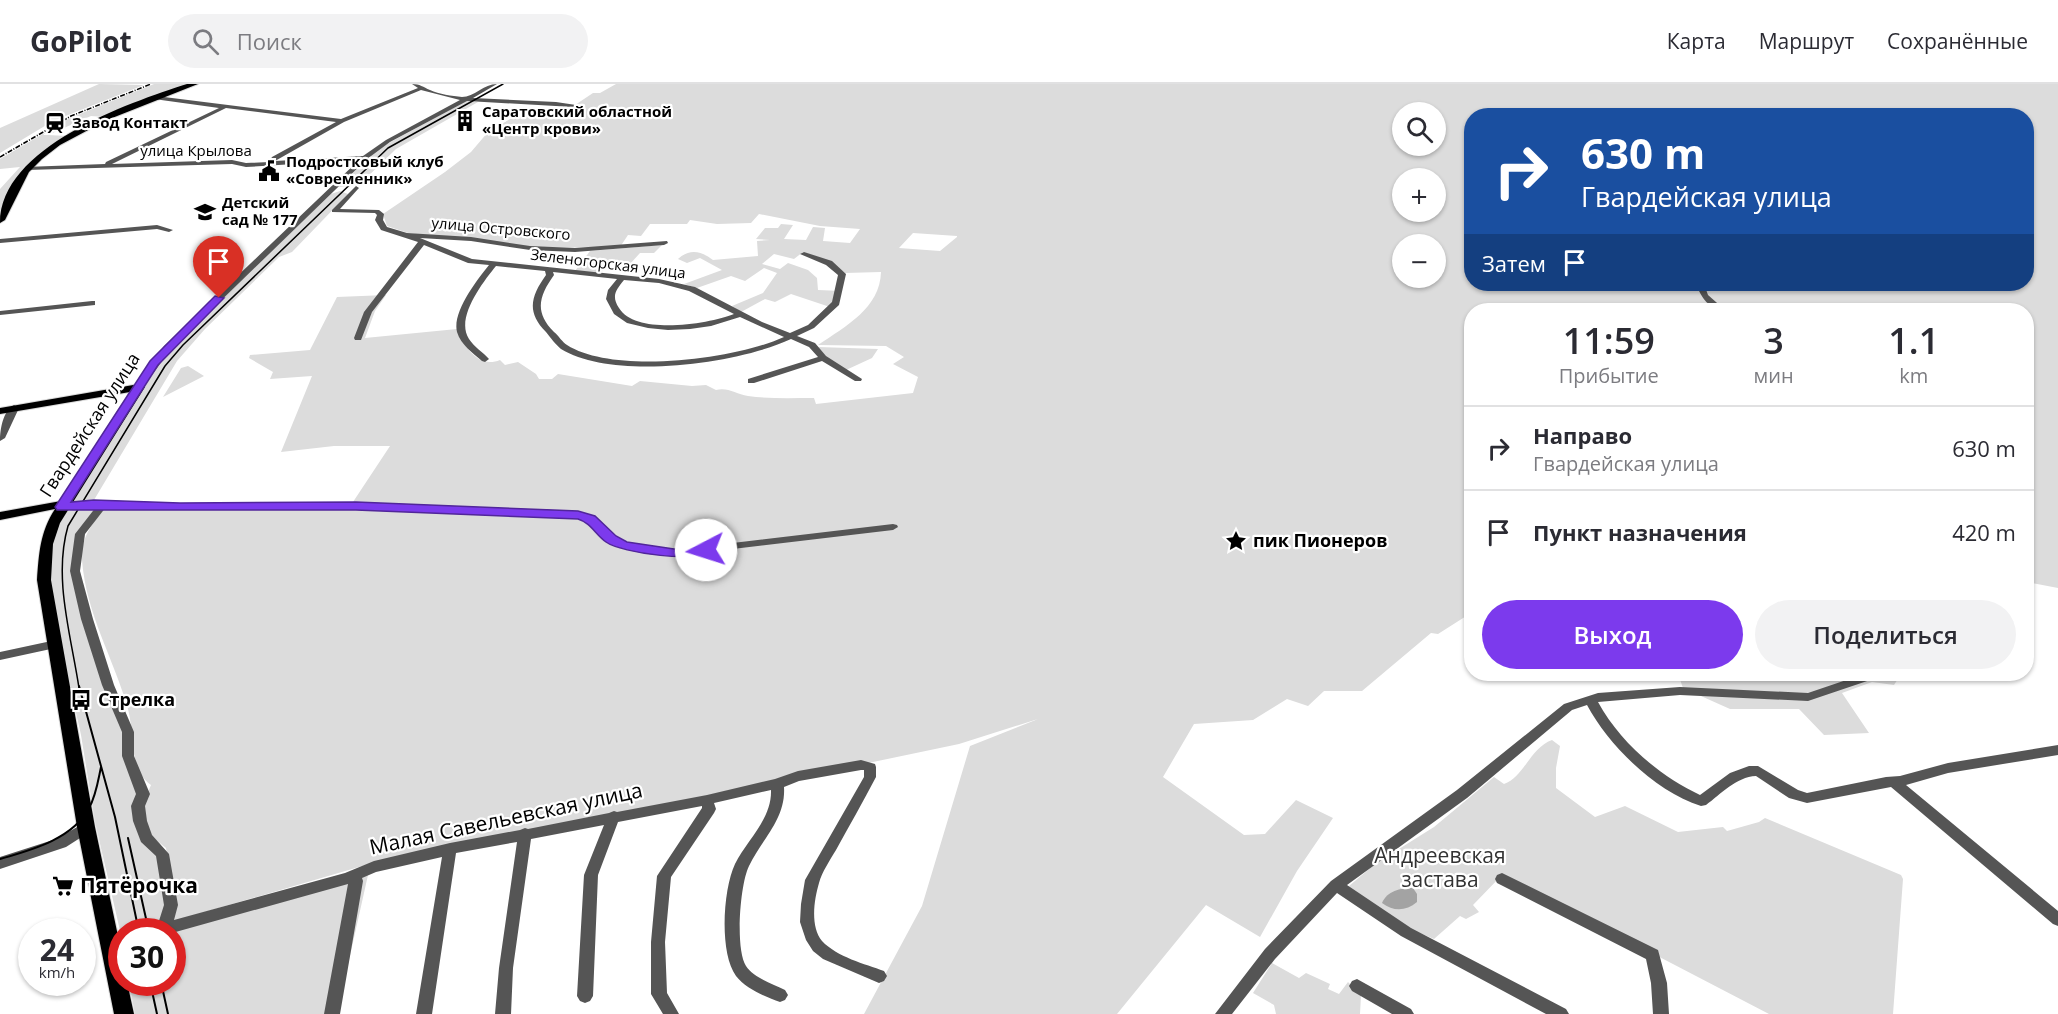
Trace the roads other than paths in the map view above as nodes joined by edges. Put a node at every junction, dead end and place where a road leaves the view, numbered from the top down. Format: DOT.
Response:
graph roads {
  1 [pos="194,84"];
  2 [pos="494,84"];
  3 [pos="417,86"];
  4 [pos="156,98"];
  5 [pos="467,99"];
  6 [pos="573,105"];
  7 [pos="227,106"];
  8 [pos="342,121"];
  9 [pos="364,159"];
  10 [pos="270,163"];
  11 [pos="106,165"];
  12 [pos="27,168"];
  13 [pos="333,189"];
  14 [pos="0,220"];
  15 [pos="169,230"];
  16 [pos="406,234"];
  17 [pos="0,241"];
  18 [pos="422,242"];
  19 [pos="664,243"];
  20 [pos="804,254"];
  21 [pos="494,264"];
  22 [pos="548,270"];
  23 [pos="622,277"];
  24 [pos="1702,291"];
  25 [pos="92,303"];
  26 [pos="1712,303"];
  27 [pos="0,313"];
  28 [pos="742,314"];
  29 [pos="759,324"];
  30 [pos="792,336"];
  31 [pos="358,339"];
  32 [pos="765,347"];
  33 [pos="823,358"];
  34 [pos="485,359"];
  35 [pos="858,380"];
  36 [pos="751,381"];
  37 [pos="139,387"];
  38 [pos="14,408"];
  39 [pos="0,411"];
  40 [pos="0,438"];
  41 [pos="103,505"];
  42 [pos="62,506"];
  43 [pos="0,516"];
  44 [pos="893,527"];
  45 [pos="56,644"];
  46 [pos="0,656"];
  47 [pos="1855,681"];
  48 [pos="1590,699"];
  49 [pos="2058,750"];
  50 [pos="1895,783"];
  51 [pos="777,784"];
  52 [pos="707,800"];
  53 [pos="614,816"];
  54 [pos="86,827"];
  55 [pos="525,833"];
  56 [pos="450,849"];
  57 [pos="0,863"];
  58 [pos="346,878"];
  59 [pos="1502,879"];
  60 [pos="1336,885"];
  61 [pos="110,918"];
  62 [pos="165,918"];
  63 [pos="2058,920"];
  64 [pos="186,922"];
  65 [pos="879,976"];
  66 [pos="1357,986"];
  67 [pos="780,995"];
  68 [pos="122,996"];
  69 [pos="585,996"];
  70 [pos="124,1014"];
  71 [pos="332,1014"];
  72 [pos="424,1014"];
  73 [pos="503,1014"];
  74 [pos="671,1014"];
  75 [pos="1223,1014"];
  76 [pos="1406,1014"];
  77 [pos="1561,1014"];
  78 [pos="1661,1014"];
  1 -- 4 [label="main road"];
  2 -- 5 [label="street, Гвардейская улица"];
  3 -- 5 [label="street"];
  3 -- 8 [label="street"];
  4 -- 7 [label="street"];
  4 -- 12 [label="main road"];
  5 -- 6 [label="street"];
  5 -- 9 [label="street, Гвардейская улица"];
  7 -- 8 [label="street"];
  7 -- 11 [label="street"];
  8 -- 10 [label="street"];
  9 -- 10 [label="street, улица Крылова"];
  9 -- 13 [label="street, Гвардейская улица"];
  10 -- 11 [label="street, улица Крылова"];
  11 -- 12 [label="street, улица Крылова"];
  12 -- 14 [label="main road"];
  13 -- 16 [label="street, Зеленогорская улица"];
  13 -- 37 [label="street, Гвардейская улица"];
  15 -- 17 [label="street"];
  16 -- 18 [label="street, Зеленогорская улица"];
  16 -- 19 [label="street, улица Островского"];
  18 -- 21 [label="street, Зеленогорская улица"];
  18 -- 31 [label="street"];
  20 -- 30 [label="street"];
  21 -- 22 [label="street, Зеленогорская улица"];
  21 -- 34 [label="street"];
  22 -- 23 [label="street, Зеленогорская улица"];
  22 -- 32 [label="street"];
  23 -- 28 [label="street, Зеленогорская улица"];
  23 -- 28 [label="street"];
  24 -- 26 [label="street"];
  25 -- 27 [label="street"];
  28 -- 29 [label="street, Зеленогорская улица"];
  29 -- 30 [label="street, Зеленогорская улица"];
  29 -- 32 [label="street"];
  30 -- 32 [label="street"];
  30 -- 33 [label="street, Зеленогорская улица"];
  33 -- 35 [label="street, Зеленогорская улица"];
  33 -- 36 [label="street"];
  37 -- 38 [label="main road"];
  37 -- 42 [label="main road, Гвардейская улица"];
  38 -- 39 [label="main road"];
  38 -- 40 [label="street"];
  41 -- 42 [label="street"];
  41 -- 44 [label="street"];
  41 -- 62 [label="street"];
  42 -- 43 [label="main road"];
  42 -- 45 [label="main road, Гвардейская улица"];
  45 -- 46 [label="street"];
  45 -- 54 [label="main road, Гвардейская улица"];
  47 -- 48 [label="street"];
  48 -- 50 [label="street"];
  48 -- 60 [label="street"];
  49 -- 50 [label="street"];
  50 -- 63 [label="street"];
  51 -- 52 [label="street, Малая Савельевская улица"];
  51 -- 65 [label="street, Малая Савельевская улица"];
  51 -- 67 [label="street"];
  52 -- 53 [label="street, Малая Савельевская улица"];
  52 -- 74 [label="street"];
  53 -- 55 [label="street, Малая Савельевская улица"];
  53 -- 69 [label="street"];
  54 -- 57 [label="street"];
  54 -- 61 [label="main road, Гвардейская улица"];
  55 -- 56 [label="street, Малая Савельевская улица"];
  55 -- 73 [label="street"];
  56 -- 58 [label="street, Малая Савельевская улица"];
  56 -- 72 [label="street"];
  58 -- 64 [label="street, Малая Савельевская улица"];
  58 -- 71 [label="street"];
  59 -- 78 [label="street"];
  60 -- 75 [label="street"];
  60 -- 77 [label="street"];
  66 -- 76 [label="street"];
  68 -- 70 [label="main road, Гвардейская улица"];
}
